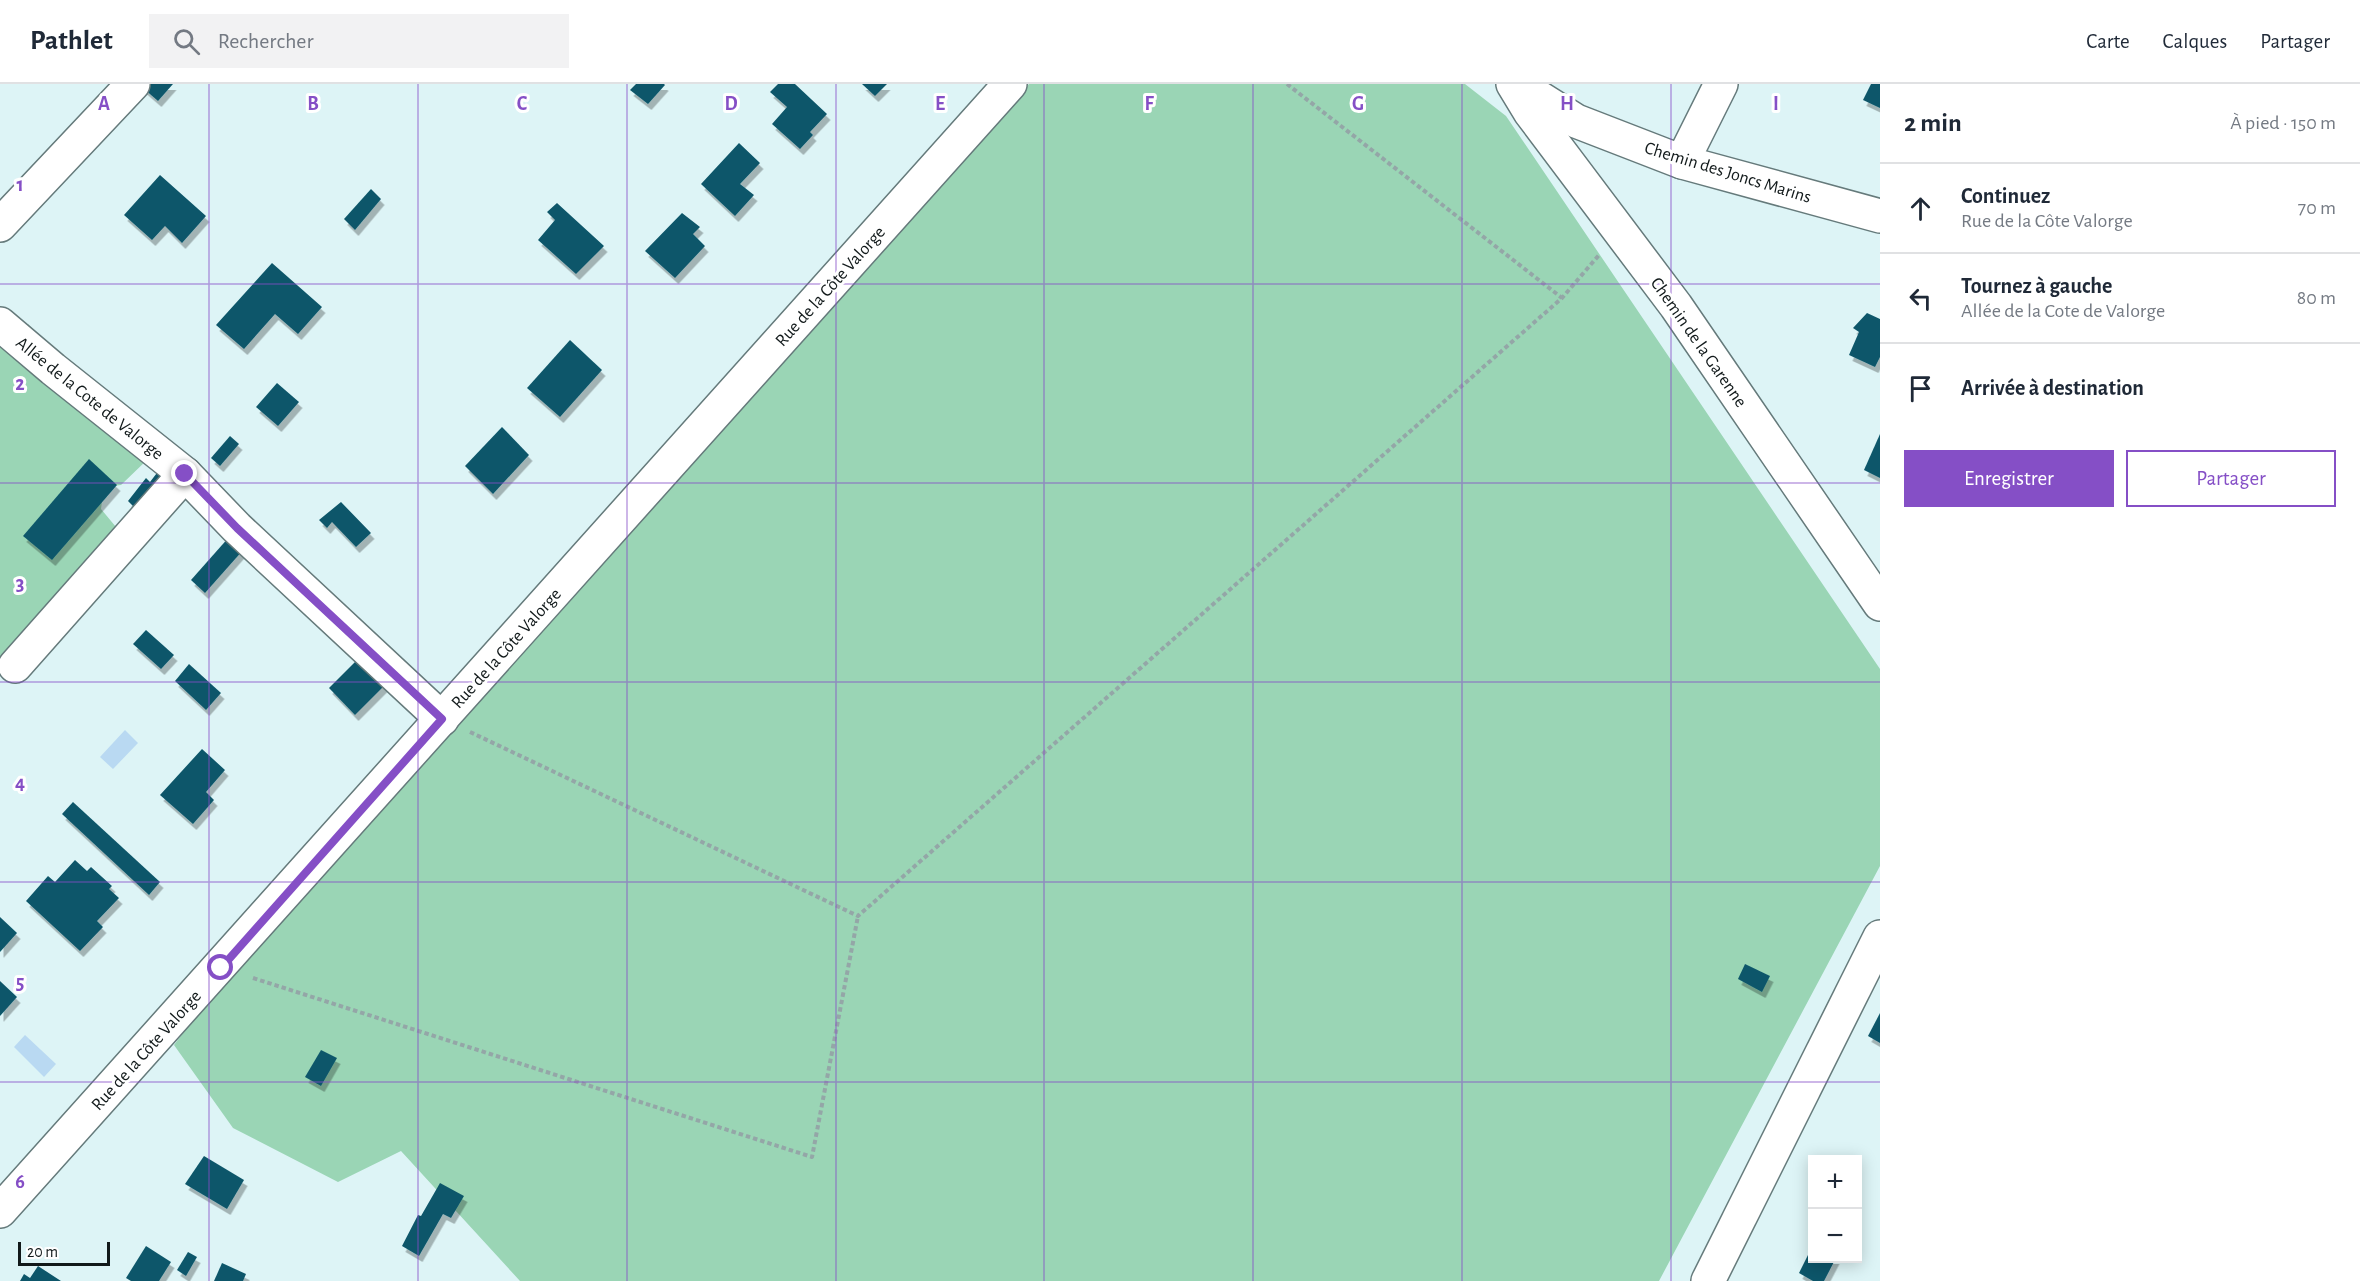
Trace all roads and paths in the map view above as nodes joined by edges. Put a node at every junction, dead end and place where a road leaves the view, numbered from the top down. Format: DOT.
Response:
graph roads {
  1 [pos="133,84"];
  2 [pos="1010,84"];
  3 [pos="1287,84"];
  4 [pos="1515,84"];
  5 [pos="1721,84"];
  6 [pos="1682,162"];
  7 [pos="1880,216"];
  8 [pos="0,225"];
  9 [pos="1619,231"];
  10 [pos="1562,298"];
  11 [pos="0,324"];
  12 [pos="185,474"];
  13 [pos="1880,604"];
  14 [pos="15,666"];
  15 [pos="442,719"];
  16 [pos="858,916"];
  17 [pos="1880,937"];
  18 [pos="221,968"];
  19 [pos="0,1211"];
  20 [pos="1707,1281"];
  1 -- 8 [label="street"];
  2 -- 15 [label="street, Rue de la Côte Valorge"];
  3 -- 10 [label="path"];
  4 -- 6 [label="street, Chemin des Joncs Marins"];
  4 -- 9 [label="street, Chemin de la Garenne"];
  5 -- 6 [label="street"];
  6 -- 7 [label="street, Chemin des Joncs Marins"];
  9 -- 10 [label="path"];
  9 -- 13 [label="street, Chemin de la Garenne"];
  10 -- 16 [label="path"];
  11 -- 12 [label="street, Allée de la Cote de Valorge"];
  12 -- 14 [label="street"];
  12 -- 15 [label="street, Allée de la Cote de Valorge"];
  15 -- 16 [label="path"];
  15 -- 18 [label="street, Rue de la Côte Valorge"];
  16 -- 18 [label="path"];
  17 -- 20 [label="street"];
  18 -- 19 [label="street, Rue de la Côte Valorge"];
}
